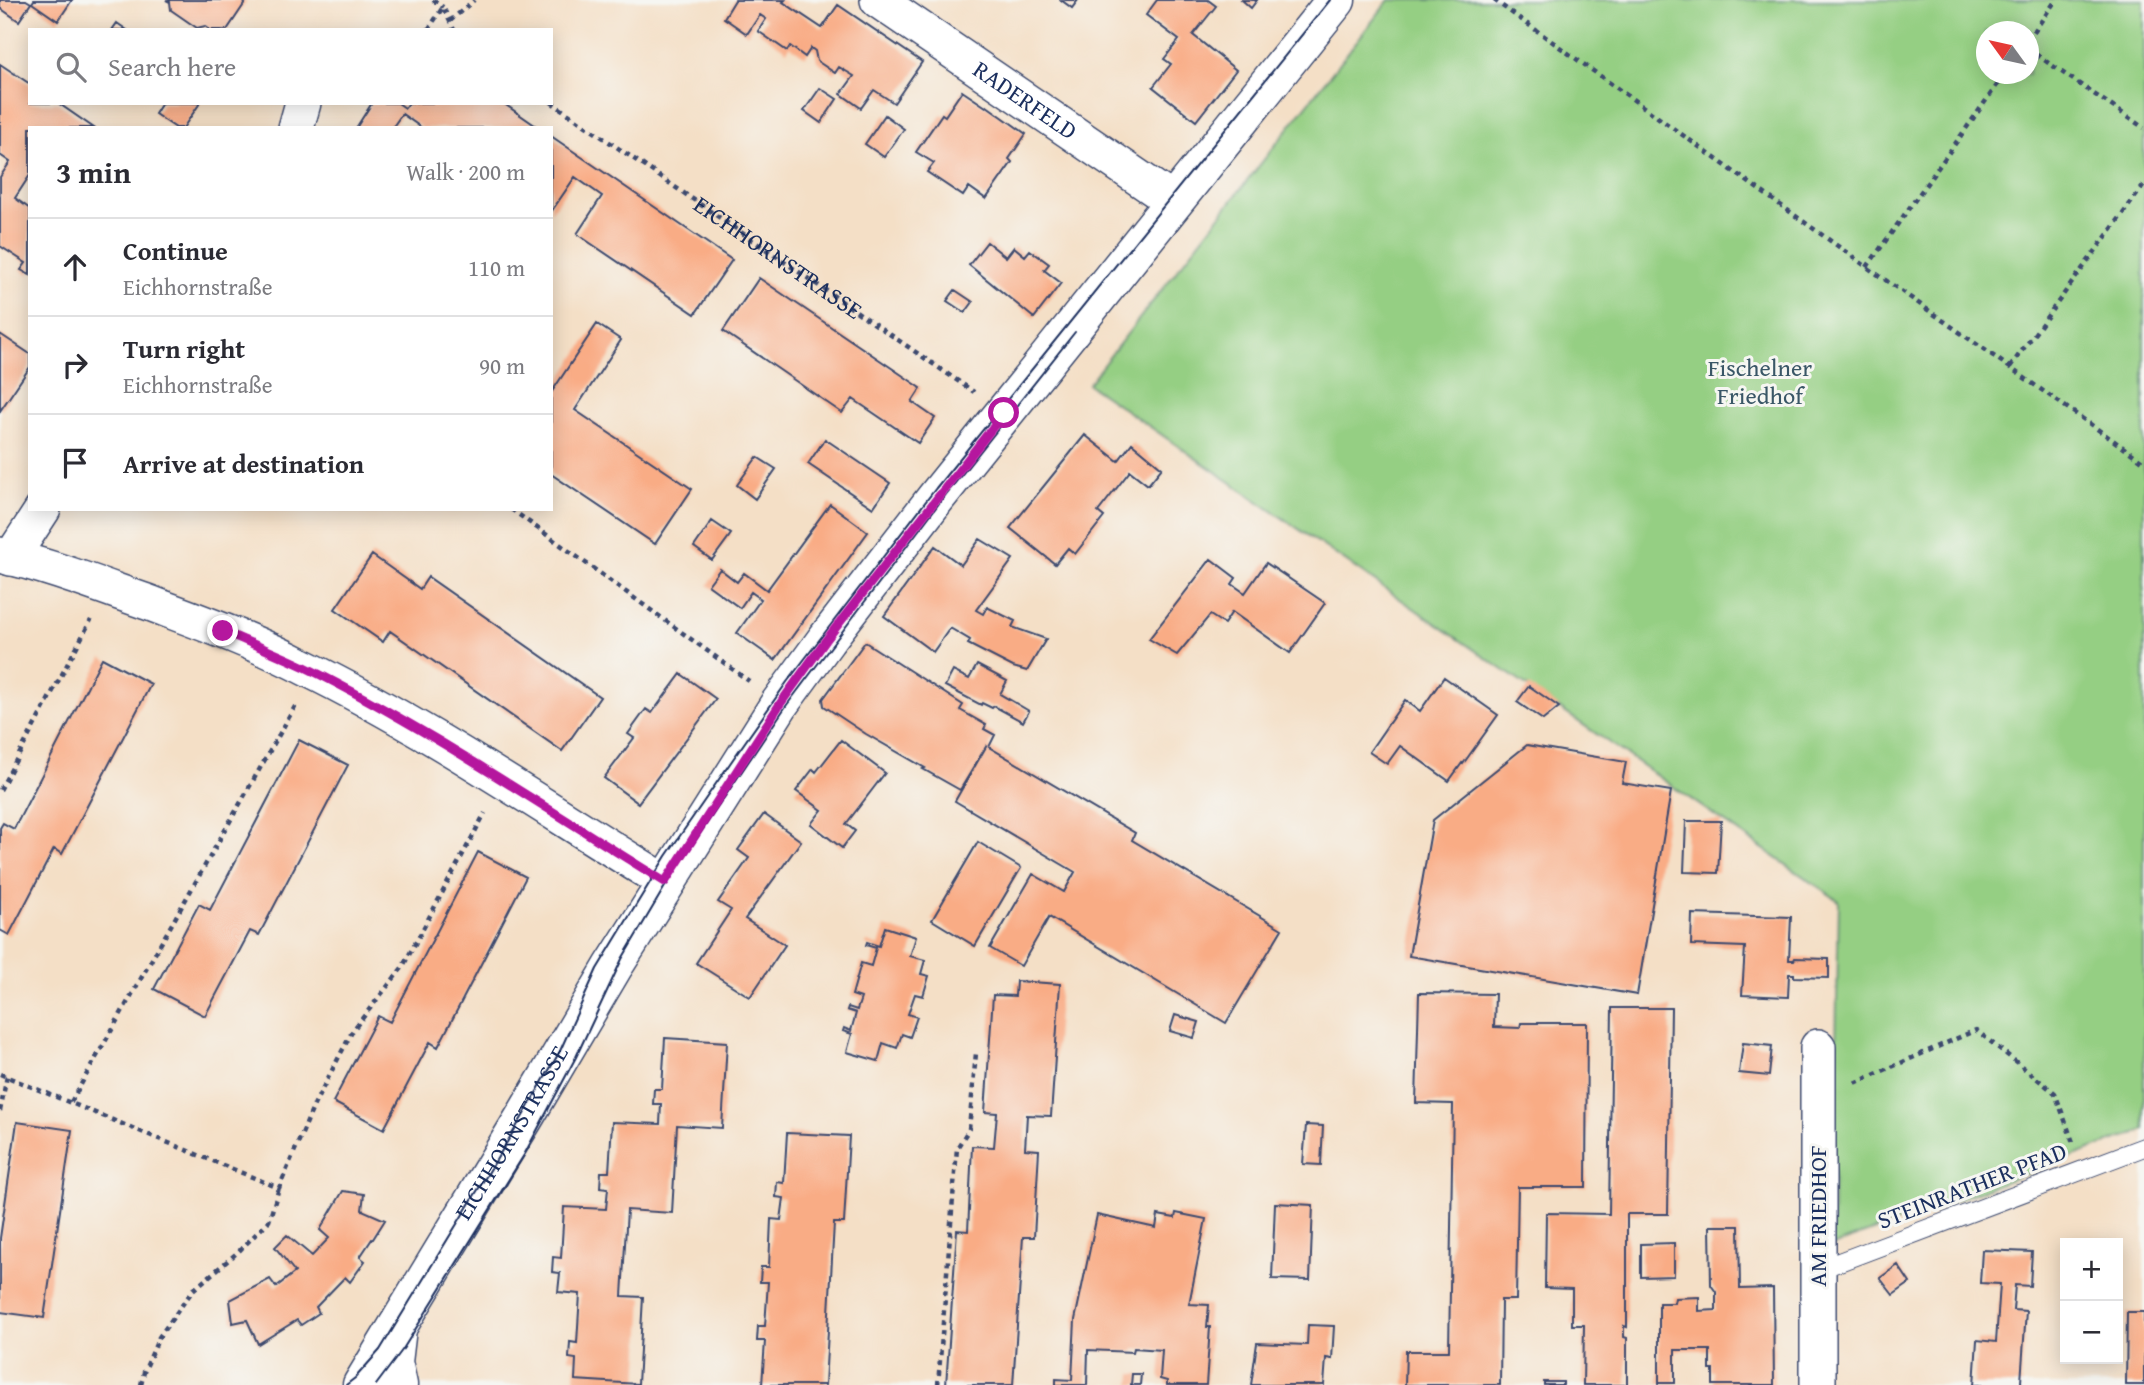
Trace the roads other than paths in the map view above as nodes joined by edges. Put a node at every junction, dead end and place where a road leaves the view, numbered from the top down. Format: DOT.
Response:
graph roads {
  1 [pos="878,0"];
  2 [pos="1336,0"];
  3 [pos="302,105"];
  4 [pos="297,126"];
  5 [pos="1174,202"];
  6 [pos="41,511"];
  7 [pos="5,556"];
  8 [pos="665,882"];
  9 [pos="1818,1047"];
  10 [pos="2144,1147"];
  11 [pos="1818,1270"];
  12 [pos="397,1328"];
  13 [pos="362,1385"];
  14 [pos="398,1385"];
  15 [pos="1818,1385"];
  1 -- 5 [label="street, RADERFELD"];
  2 -- 5 [label="street, EICHHORNSTRASSE"];
  3 -- 4 [label="street"];
  5 -- 8 [label="street, EICHHORNSTRASSE"];
  6 -- 7 [label="street"];
  7 -- 8 [label="street"];
  8 -- 12 [label="street, EICHHORNSTRASSE"];
  9 -- 11 [label="street, AM FRIEDHOF"];
  10 -- 11 [label="lane, STEINRATHER PFAD"];
  11 -- 15 [label="street, AM FRIEDHOF"];
  12 -- 13 [label="street, EICHHORNSTRASSE"];
  12 -- 14 [label="street"];
}
